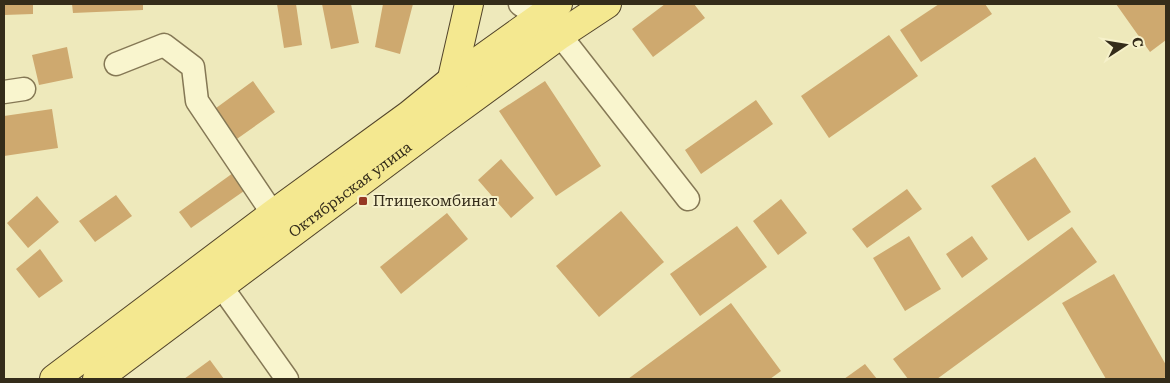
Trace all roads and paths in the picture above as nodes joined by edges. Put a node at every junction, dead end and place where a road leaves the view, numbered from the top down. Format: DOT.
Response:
graph roads {
  1 [pos="469,4"];
  2 [pos="607,4"];
  3 [pos="539,8"];
  4 [pos="560,35"];
  5 [pos="116,64"];
  6 [pos="452,80"];
  7 [pos="438,124"];
  8 [pos="688,199"];
  9 [pos="273,214"];
  10 [pos="221,286"];
  11 [pos="54,379"];
  12 [pos="97,379"];
  13 [pos="288,379"];
  1 -- 6 [label="main road"];
  2 -- 4 [label="main road, Октябрьская улица"];
  3 -- 4 [label="street"];
  3 -- 6 [label="main road, Октябрьская улица"];
  4 -- 7 [label="main road, Октябрьская улица"];
  4 -- 8 [label="street"];
  5 -- 9 [label="street"];
  6 -- 7 [label="main road"];
  6 -- 9 [label="main road, Октябрьская улица"];
  7 -- 10 [label="main road, Октябрьская улица"];
  9 -- 11 [label="main road, Октябрьская улица"];
  10 -- 12 [label="main road, Октябрьская улица"];
  10 -- 13 [label="street"];
}
